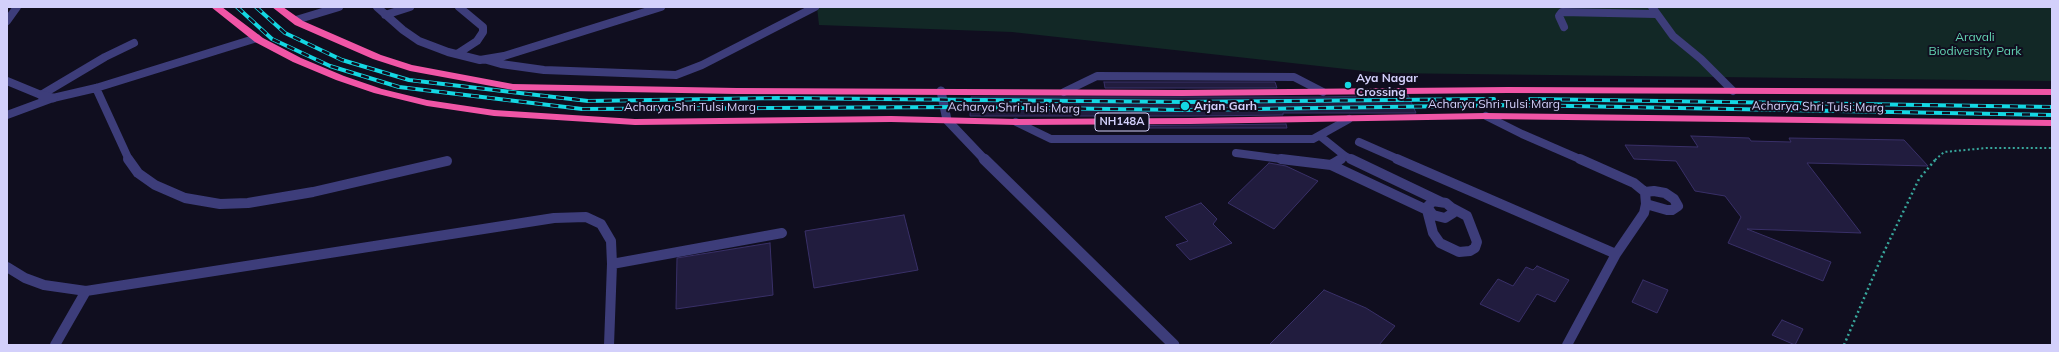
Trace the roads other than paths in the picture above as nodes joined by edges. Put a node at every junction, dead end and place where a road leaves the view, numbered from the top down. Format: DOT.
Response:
graph roads {
  1 [pos="17,7"];
  2 [pos="216,7"];
  3 [pos="277,7"];
  4 [pos="339,7"];
  5 [pos="377,7"];
  6 [pos="410,7"];
  7 [pos="459,7"];
  8 [pos="661,7"];
  9 [pos="815,7"];
  10 [pos="1654,10"];
  11 [pos="385,15"];
  12 [pos="296,20"];
  13 [pos="7,21"];
  14 [pos="1564,28"];
  15 [pos="257,38"];
  16 [pos="134,43"];
  17 [pos="457,54"];
  18 [pos="487,60"];
  19 [pos="7,81"];
  20 [pos="96,88"];
  21 [pos="941,91"];
  22 [pos="1064,92"];
  23 [pos="1323,92"];
  24 [pos="1734,92"];
  25 [pos="2052,92"];
  26 [pos="41,95"];
  27 [pos="53,98"];
  28 [pos="7,115"];
  29 [pos="1486,116"];
  30 [pos="1349,119"];
  31 [pos="947,120"];
  32 [pos="1016,122"];
  33 [pos="2052,123"];
  34 [pos="1320,136"];
  35 [pos="1359,142"];
  36 [pos="1236,153"];
  37 [pos="1345,156"];
  38 [pos="448,162"];
  39 [pos="1331,166"];
  40 [pos="1645,192"];
  41 [pos="1442,202"];
  42 [pos="1646,204"];
  43 [pos="1452,208"];
  44 [pos="1427,210"];
  45 [pos="782,233"];
  46 [pos="1616,254"];
  47 [pos="612,264"];
  48 [pos="7,267"];
  49 [pos="86,291"];
  50 [pos="55,345"];
  51 [pos="608,345"];
  52 [pos="1174,345"];
  53 [pos="1567,345"];
  1 -- 13 [label="lane"];
  2 -- 15 [label="highway, Acharya Shri Tulsi Marg / NH148A"];
  3 -- 12 [label="highway, Acharya Shri Tulsi Marg"];
  4 -- 12 [label="lane"];
  5 -- 11 [label="lane"];
  6 -- 11 [label="lane"];
  7 -- 17 [label="lane"];
  8 -- 18 [label="lane"];
  9 -- 18 [label="lane"];
  10 -- 14 [label="lane"];
  10 -- 24 [label="lane"];
  11 -- 17 [label="lane"];
  12 -- 21 [label="highway, Acharya Shri Tulsi Marg"];
  15 -- 20 [label="lane"];
  15 -- 31 [label="highway, Acharya Shri Tulsi Marg / NH148A"];
  16 -- 26 [label="lane"];
  17 -- 18 [label="lane"];
  19 -- 26 [label="lane"];
  20 -- 27 [label="lane"];
  20 -- 38 [label="lane"];
  21 -- 22 [label="highway, Acharya Shri Tulsi Marg"];
  21 -- 31 [label="street"];
  22 -- 23 [label="highway, Acharya Shri Tulsi Marg"];
  22 -- 23 [label="lane"];
  23 -- 24 [label="highway, Acharya Shri Tulsi Marg"];
  24 -- 25 [label="highway, Acharya Shri Tulsi Marg"];
  26 -- 27 [label="street"];
  27 -- 28 [label="lane"];
  29 -- 30 [label="highway, Acharya Shri Tulsi Marg / NH148A"];
  29 -- 33 [label="highway, Acharya Shri Tulsi Marg / NH148A"];
  29 -- 40 [label="lane"];
  30 -- 32 [label="highway, Acharya Shri Tulsi Marg / NH148A"];
  30 -- 34 [label="lane"];
  31 -- 32 [label="highway, Acharya Shri Tulsi Marg / NH148A"];
  31 -- 52 [label="street"];
  32 -- 34 [label="lane"];
  34 -- 37 [label="lane"];
  35 -- 46 [label="lane"];
  36 -- 39 [label="lane"];
  37 -- 39 [label="lane"];
  37 -- 41 [label="lane"];
  39 -- 44 [label="lane"];
  40 -- 42 [label="lane"];
  40 -- 42 [label="lane"];
  41 -- 43 [label="lane"];
  41 -- 44 [label="lane"];
  42 -- 46 [label="lane"];
  43 -- 44 [label="lane"];
  43 -- 44 [label="lane"];
  45 -- 47 [label="lane"];
  46 -- 53 [label="lane"];
  47 -- 49 [label="lane"];
  47 -- 51 [label="lane"];
  48 -- 49 [label="lane"];
  49 -- 50 [label="lane"];
}
